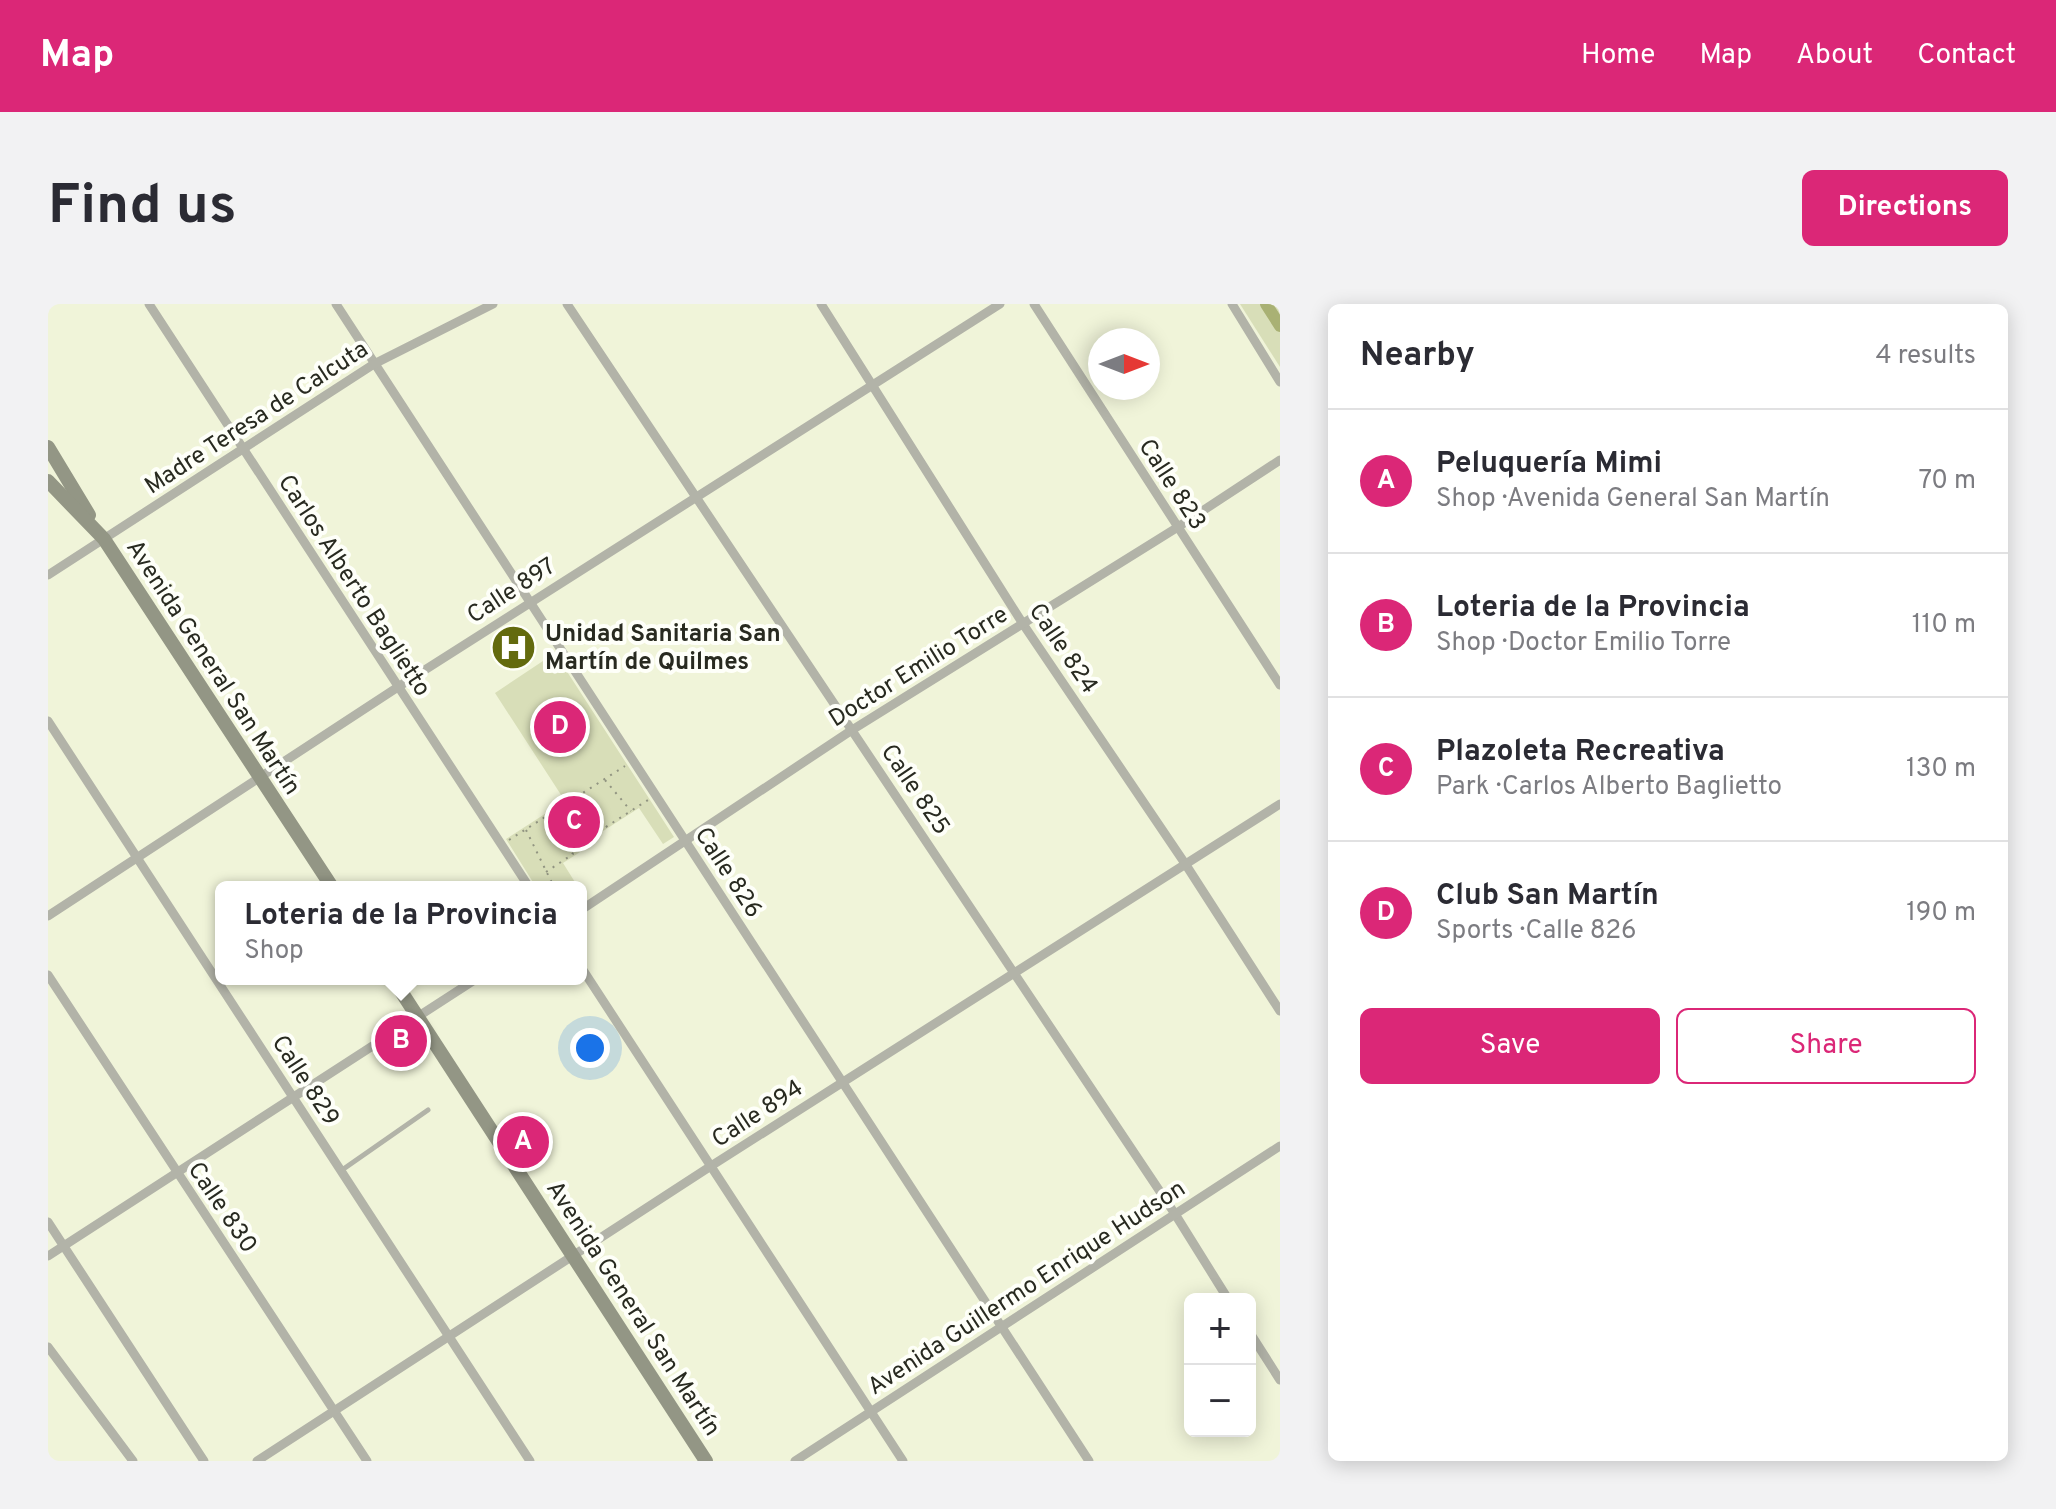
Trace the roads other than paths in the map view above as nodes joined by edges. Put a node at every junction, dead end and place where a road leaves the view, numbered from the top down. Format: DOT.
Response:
graph roads {
  1 [pos="149,304"];
  2 [pos="336,304"];
  3 [pos="493,304"];
  4 [pos="567,304"];
  5 [pos="821,304"];
  6 [pos="1000,304"];
  7 [pos="1034,304"];
  8 [pos="1232,304"];
  9 [pos="375,363"];
  10 [pos="1280,382"];
  11 [pos="872,386"];
  12 [pos="48,447"];
  13 [pos="241,448"];
  14 [pos="1280,460"];
  15 [pos="48,481"];
  16 [pos="696,495"];
  17 [pos="1178,527"];
  18 [pos="104,539"];
  19 [pos="48,575"];
  20 [pos="529,602"];
  21 [pos="1023,624"];
  22 [pos="1280,685"];
  23 [pos="398,687"];
  24 [pos="48,721"];
  25 [pos="852,730"];
  26 [pos="260,778"];
  27 [pos="1280,804"];
  28 [pos="686,840"];
  29 [pos="139,857"];
  30 [pos="1186,865"];
  31 [pos="328,881"];
  32 [pos="525,881"];
  33 [pos="587,906"];
  34 [pos="48,916"];
  35 [pos="1015,973"];
  36 [pos="48,975"];
  37 [pos="215,976"];
  38 [pos="587,976"];
  39 [pos="221,985"];
  40 [pos="397,985"];
  41 [pos="467,985"];
  42 [pos="1280,1011"];
  43 [pos="418,1017"];
  44 [pos="842,1083"];
  45 [pos="292,1096"];
  46 [pos="428,1110"];
  47 [pos="1280,1146"];
  48 [pos="711,1166"];
  49 [pos="341,1170"];
  50 [pos="178,1175"];
  51 [pos="1175,1214"];
  52 [pos="48,1222"];
  53 [pos="64,1246"];
  54 [pos="48,1256"];
  55 [pos="573,1256"];
  56 [pos="1224,1293"];
  57 [pos="1001,1328"];
  58 [pos="448,1335"];
  59 [pos="1256,1342"];
  60 [pos="48,1347"];
  61 [pos="1280,1380"];
  62 [pos="334,1409"];
  63 [pos="871,1412"];
  64 [pos="133,1461"];
  65 [pos="204,1461"];
  66 [pos="257,1461"];
  67 [pos="367,1461"];
  68 [pos="530,1461"];
  69 [pos="706,1461"];
  70 [pos="795,1461"];
  71 [pos="903,1461"];
  72 [pos="1089,1461"];
  1 -- 13 [label="street, Carlos Alberto Baglietto"];
  2 -- 9 [label="street, Calle 826"];
  3 -- 9 [label="street, Madre Teresa de Calcuta"];
  4 -- 16 [label="street, Calle 825"];
  5 -- 11 [label="street, Calle 824"];
  6 -- 11 [label="street, Calle 897"];
  7 -- 17 [label="street, Calle 823"];
  8 -- 10 [label="street"];
  9 -- 13 [label="street, Madre Teresa de Calcuta"];
  9 -- 20 [label="street, Calle 826"];
  11 -- 16 [label="street, Calle 897"];
  11 -- 21 [label="street, Calle 824"];
  12 -- 18 [label="main road"];
  13 -- 18 [label="street, Madre Teresa de Calcuta"];
  13 -- 23 [label="street, Carlos Alberto Baglietto"];
  14 -- 17 [label="street, Doctor Emilio Torre"];
  15 -- 18 [label="main road, Avenida General San Martín"];
  16 -- 20 [label="street, Calle 897"];
  16 -- 25 [label="street, Calle 825"];
  17 -- 21 [label="street, Doctor Emilio Torre"];
  17 -- 22 [label="street, Calle 823"];
  18 -- 19 [label="street, Madre Teresa de Calcuta"];
  18 -- 26 [label="main road, Avenida General San Martín"];
  20 -- 23 [label="street, Calle 897"];
  20 -- 28 [label="street, Calle 826"];
  21 -- 25 [label="street, Doctor Emilio Torre"];
  21 -- 30 [label="street, Calle 824"];
  23 -- 26 [label="street, Calle 897"];
  23 -- 32 [label="street, Carlos Alberto Baglietto"];
  24 -- 29 [label="street, Calle 829"];
  25 -- 28 [label="street, Doctor Emilio Torre"];
  25 -- 35 [label="street, Calle 825"];
  26 -- 29 [label="street, Calle 897"];
  26 -- 31 [label="main road, Avenida General San Martín"];
  27 -- 30 [label="street, Calle 894"];
  28 -- 33 [label="street, Doctor Emilio Torre"];
  28 -- 44 [label="street, Calle 826"];
  29 -- 34 [label="street, Calle 897"];
  29 -- 37 [label="street, Calle 829"];
  30 -- 35 [label="street, Calle 894"];
  30 -- 42 [label="street, Calle 824"];
  35 -- 44 [label="street, Calle 894"];
  35 -- 51 [label="street, Calle 825"];
  36 -- 50 [label="street, Calle 830"];
  38 -- 48 [label="street"];
  39 -- 45 [label="street, Calle 829"];
  40 -- 43 [label="main road, Avenida General San Martín"];
  41 -- 43 [label="street"];
  43 -- 45 [label="street"];
  43 -- 55 [label="main road, Avenida General San Martín"];
  44 -- 48 [label="street, Calle 894"];
  44 -- 57 [label="street, Calle 826"];
  45 -- 49 [label="street, Calle 829"];
  45 -- 50 [label="street"];
  46 -- 49 [label="lane"];
  47 -- 51 [label="street, Avenida Guillermo Enrique Hudson"];
  48 -- 55 [label="street, Calle 894"];
  48 -- 63 [label="street"];
  49 -- 58 [label="street, Calle 829"];
  50 -- 53 [label="street"];
  50 -- 62 [label="street, Calle 830"];
  51 -- 56 [label="street, Calle 825"];
  51 -- 57 [label="street, Avenida Guillermo Enrique Hudson"];
  52 -- 53 [label="street"];
  53 -- 54 [label="street"];
  53 -- 65 [label="street"];
  55 -- 58 [label="street, Calle 894"];
  55 -- 69 [label="main road, Avenida General San Martín"];
  57 -- 63 [label="street, Avenida Guillermo Enrique Hudson"];
  57 -- 72 [label="street, Calle 826"];
  58 -- 62 [label="street, Calle 894"];
  58 -- 68 [label="street, Calle 829"];
  59 -- 61 [label="street"];
  60 -- 64 [label="street"];
  62 -- 66 [label="street, Calle 894"];
  62 -- 67 [label="street, Calle 830"];
  63 -- 70 [label="street, Avenida Guillermo Enrique Hudson"];
  63 -- 71 [label="street"];
}
